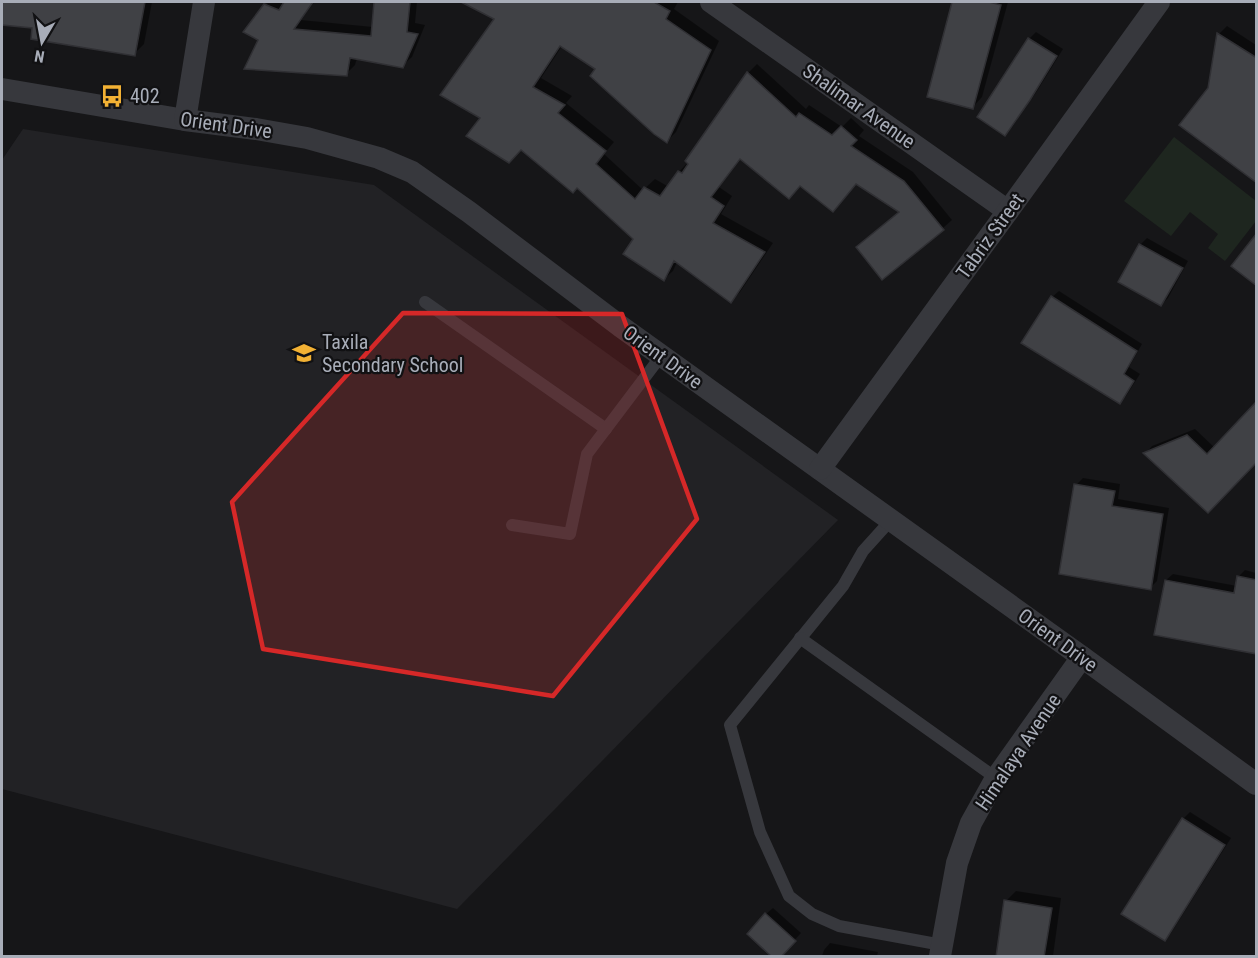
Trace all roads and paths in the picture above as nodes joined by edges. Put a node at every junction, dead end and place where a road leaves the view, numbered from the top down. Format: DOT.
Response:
graph roads {
  1 [pos="204,2"];
  2 [pos="711,2"];
  3 [pos="1159,2"];
  4 [pos="4,93"];
  5 [pos="185,120"];
  6 [pos="1008,211"];
  7 [pos="425,303"];
  8 [pos="661,356"];
  9 [pos="606,429"];
  10 [pos="819,469"];
  11 [pos="891,520"];
  12 [pos="512,525"];
  13 [pos="800,638"];
  14 [pos="1082,657"];
  15 [pos="996,778"];
  16 [pos="1257,784"];
  17 [pos="941,951"];
  1 -- 5 [label="street"];
  2 -- 6 [label="street, Shalimar Avenue"];
  3 -- 6 [label="street, Tabriz Street"];
  4 -- 5 [label="street, Orient Drive"];
  5 -- 8 [label="street, Orient Drive"];
  6 -- 10 [label="street, Tabriz Street"];
  7 -- 9 [label="lane"];
  8 -- 9 [label="lane"];
  8 -- 10 [label="street, Orient Drive"];
  9 -- 12 [label="lane"];
  10 -- 11 [label="street, Orient Drive"];
  11 -- 13 [label="lane"];
  11 -- 14 [label="street, Orient Drive"];
  13 -- 15 [label="lane"];
  13 -- 17 [label="lane"];
  14 -- 15 [label="street, Himalaya Avenue"];
  14 -- 16 [label="street, Orient Drive"];
  15 -- 17 [label="street, Himalaya Avenue"];
}
